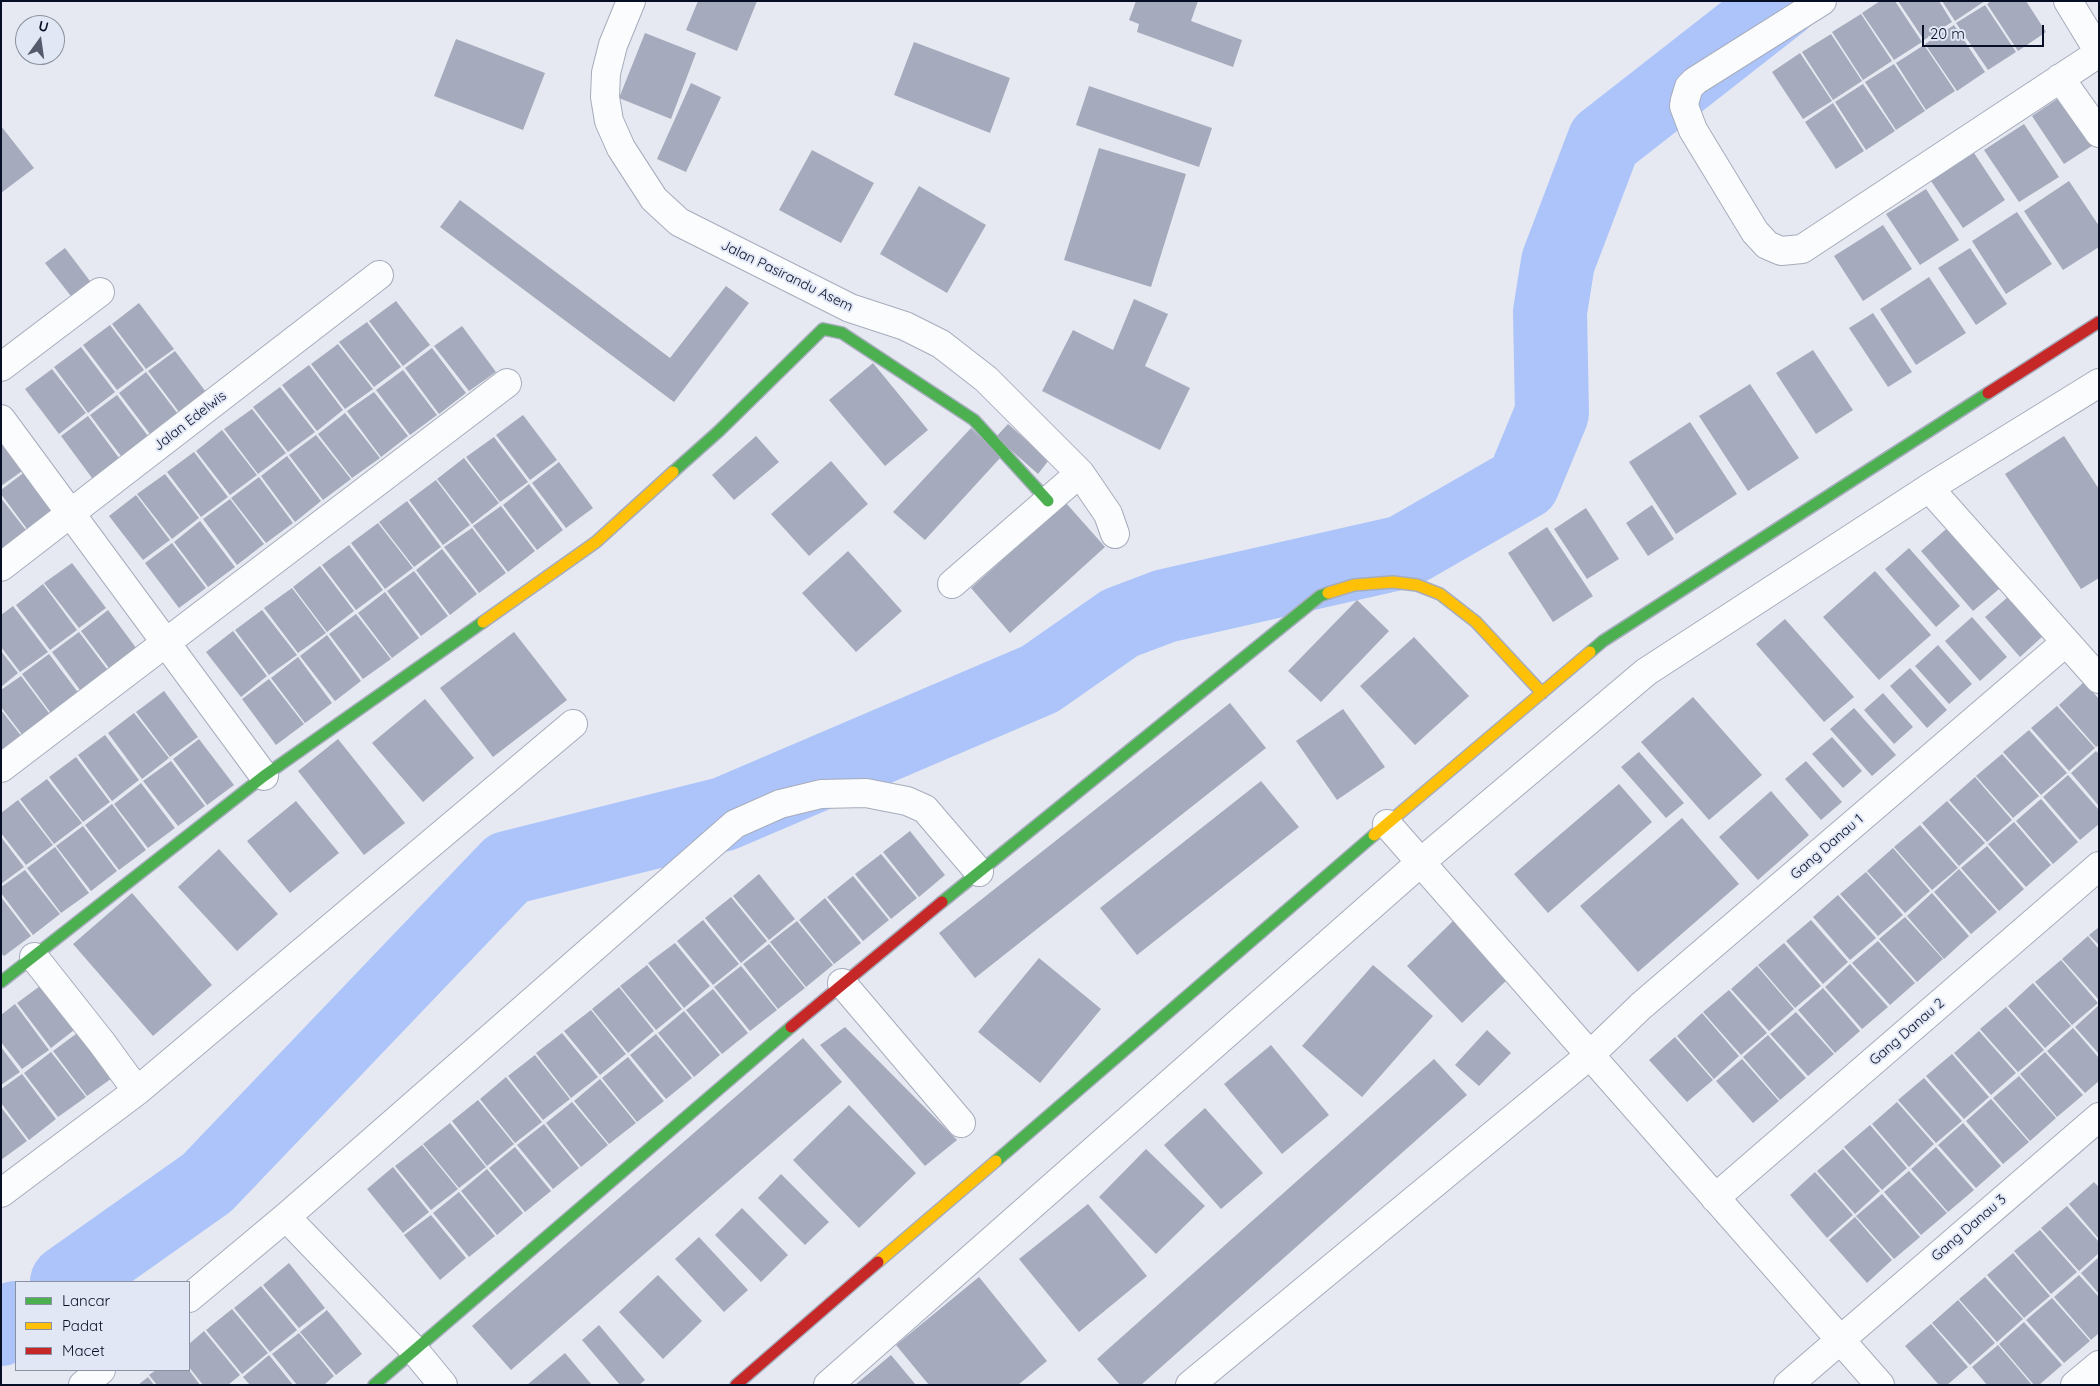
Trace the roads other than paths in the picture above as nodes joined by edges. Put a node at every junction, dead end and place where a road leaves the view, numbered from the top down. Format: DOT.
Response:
graph roads {
  1 [pos="631,1"];
  2 [pos="1822,1"];
  3 [pos="2068,1"];
  4 [pos="2099,52"];
  5 [pos="2060,78"];
  6 [pos="2099,133"];
  7 [pos="379,275"];
  8 [pos="100,292"];
  9 [pos="2099,322"];
  10 [pos="1,367"];
  11 [pos="507,383"];
  12 [pos="2099,383"];
  13 [pos="1,419"];
  14 [pos="1080,473"];
  15 [pos="1929,488"];
  16 [pos="1048,501"];
  17 [pos="71,513"];
  18 [pos="1115,534"];
  19 [pos="1,567"];
  20 [pos="952,584"];
  21 [pos="2066,642"];
  22 [pos="166,643"];
  23 [pos="2099,679"];
  24 [pos="1542,693"];
  25 [pos="573,724"];
  26 [pos="1,768"];
  27 [pos="264,776"];
  28 [pos="1387,824"];
  29 [pos="1421,862"];
  30 [pos="2099,866"];
  31 [pos="979,872"];
  32 [pos="34,957"];
  33 [pos="1,982"];
  34 [pos="842,983"];
  35 [pos="1590,1056"];
  36 [pos="137,1091"];
  37 [pos="2099,1117"];
  38 [pos="961,1123"];
  39 [pos="1,1193"];
  40 [pos="1715,1198"];
  41 [pos="286,1217"];
  42 [pos="190,1297"];
  43 [pos="1840,1340"];
  44 [pos="415,1351"];
  45 [pos="2099,1365"];
  46 [pos="101,1371"];
  47 [pos="83,1385"];
  48 [pos="374,1385"];
  49 [pos="443,1385"];
  50 [pos="736,1385"];
  51 [pos="828,1385"];
  52 [pos="1190,1385"];
  53 [pos="1788,1385"];
  54 [pos="1880,1385"];
  55 [pos="2075,1385"];
  1 -- 14 [label="street, Jalan Pasirandu Asem"];
  2 -- 5 [label="street"];
  3 -- 4 [label="street"];
  4 -- 5 [label="street"];
  5 -- 6 [label="street"];
  7 -- 17 [label="street, Jalan Edelwis"];
  8 -- 10 [label="street"];
  9 -- 24 [label="street"];
  11 -- 22 [label="street"];
  12 -- 15 [label="street"];
  13 -- 17 [label="street"];
  14 -- 16 [label="street"];
  14 -- 18 [label="street, Jalan Pasirandu Asem"];
  15 -- 21 [label="street"];
  15 -- 29 [label="street"];
  16 -- 20 [label="street"];
  16 -- 27 [label="street"];
  17 -- 19 [label="street, Jalan Edelwis"];
  17 -- 22 [label="street"];
  21 -- 23 [label="street"];
  21 -- 35 [label="street, Gang Danau 1"];
  22 -- 26 [label="street"];
  22 -- 27 [label="street"];
  24 -- 28 [label="street"];
  24 -- 31 [label="street"];
  25 -- 36 [label="street"];
  27 -- 32 [label="street"];
  28 -- 29 [label="street"];
  28 -- 50 [label="street"];
  29 -- 35 [label="street"];
  29 -- 51 [label="street"];
  30 -- 40 [label="street, Gang Danau 2"];
  31 -- 34 [label="street"];
  31 -- 41 [label="street"];
  32 -- 33 [label="street"];
  32 -- 36 [label="street"];
  34 -- 38 [label="street"];
  34 -- 44 [label="street"];
  35 -- 40 [label="street"];
  35 -- 52 [label="street, Gang Danau 1"];
  36 -- 39 [label="street"];
  37 -- 43 [label="street, Gang Danau 3"];
  40 -- 43 [label="street"];
  41 -- 42 [label="street"];
  41 -- 44 [label="street"];
  43 -- 53 [label="street, Gang Danau 3"];
  43 -- 54 [label="street"];
  44 -- 48 [label="street"];
  44 -- 49 [label="street"];
  45 -- 55 [label="street"];
  46 -- 47 [label="street"];
}
